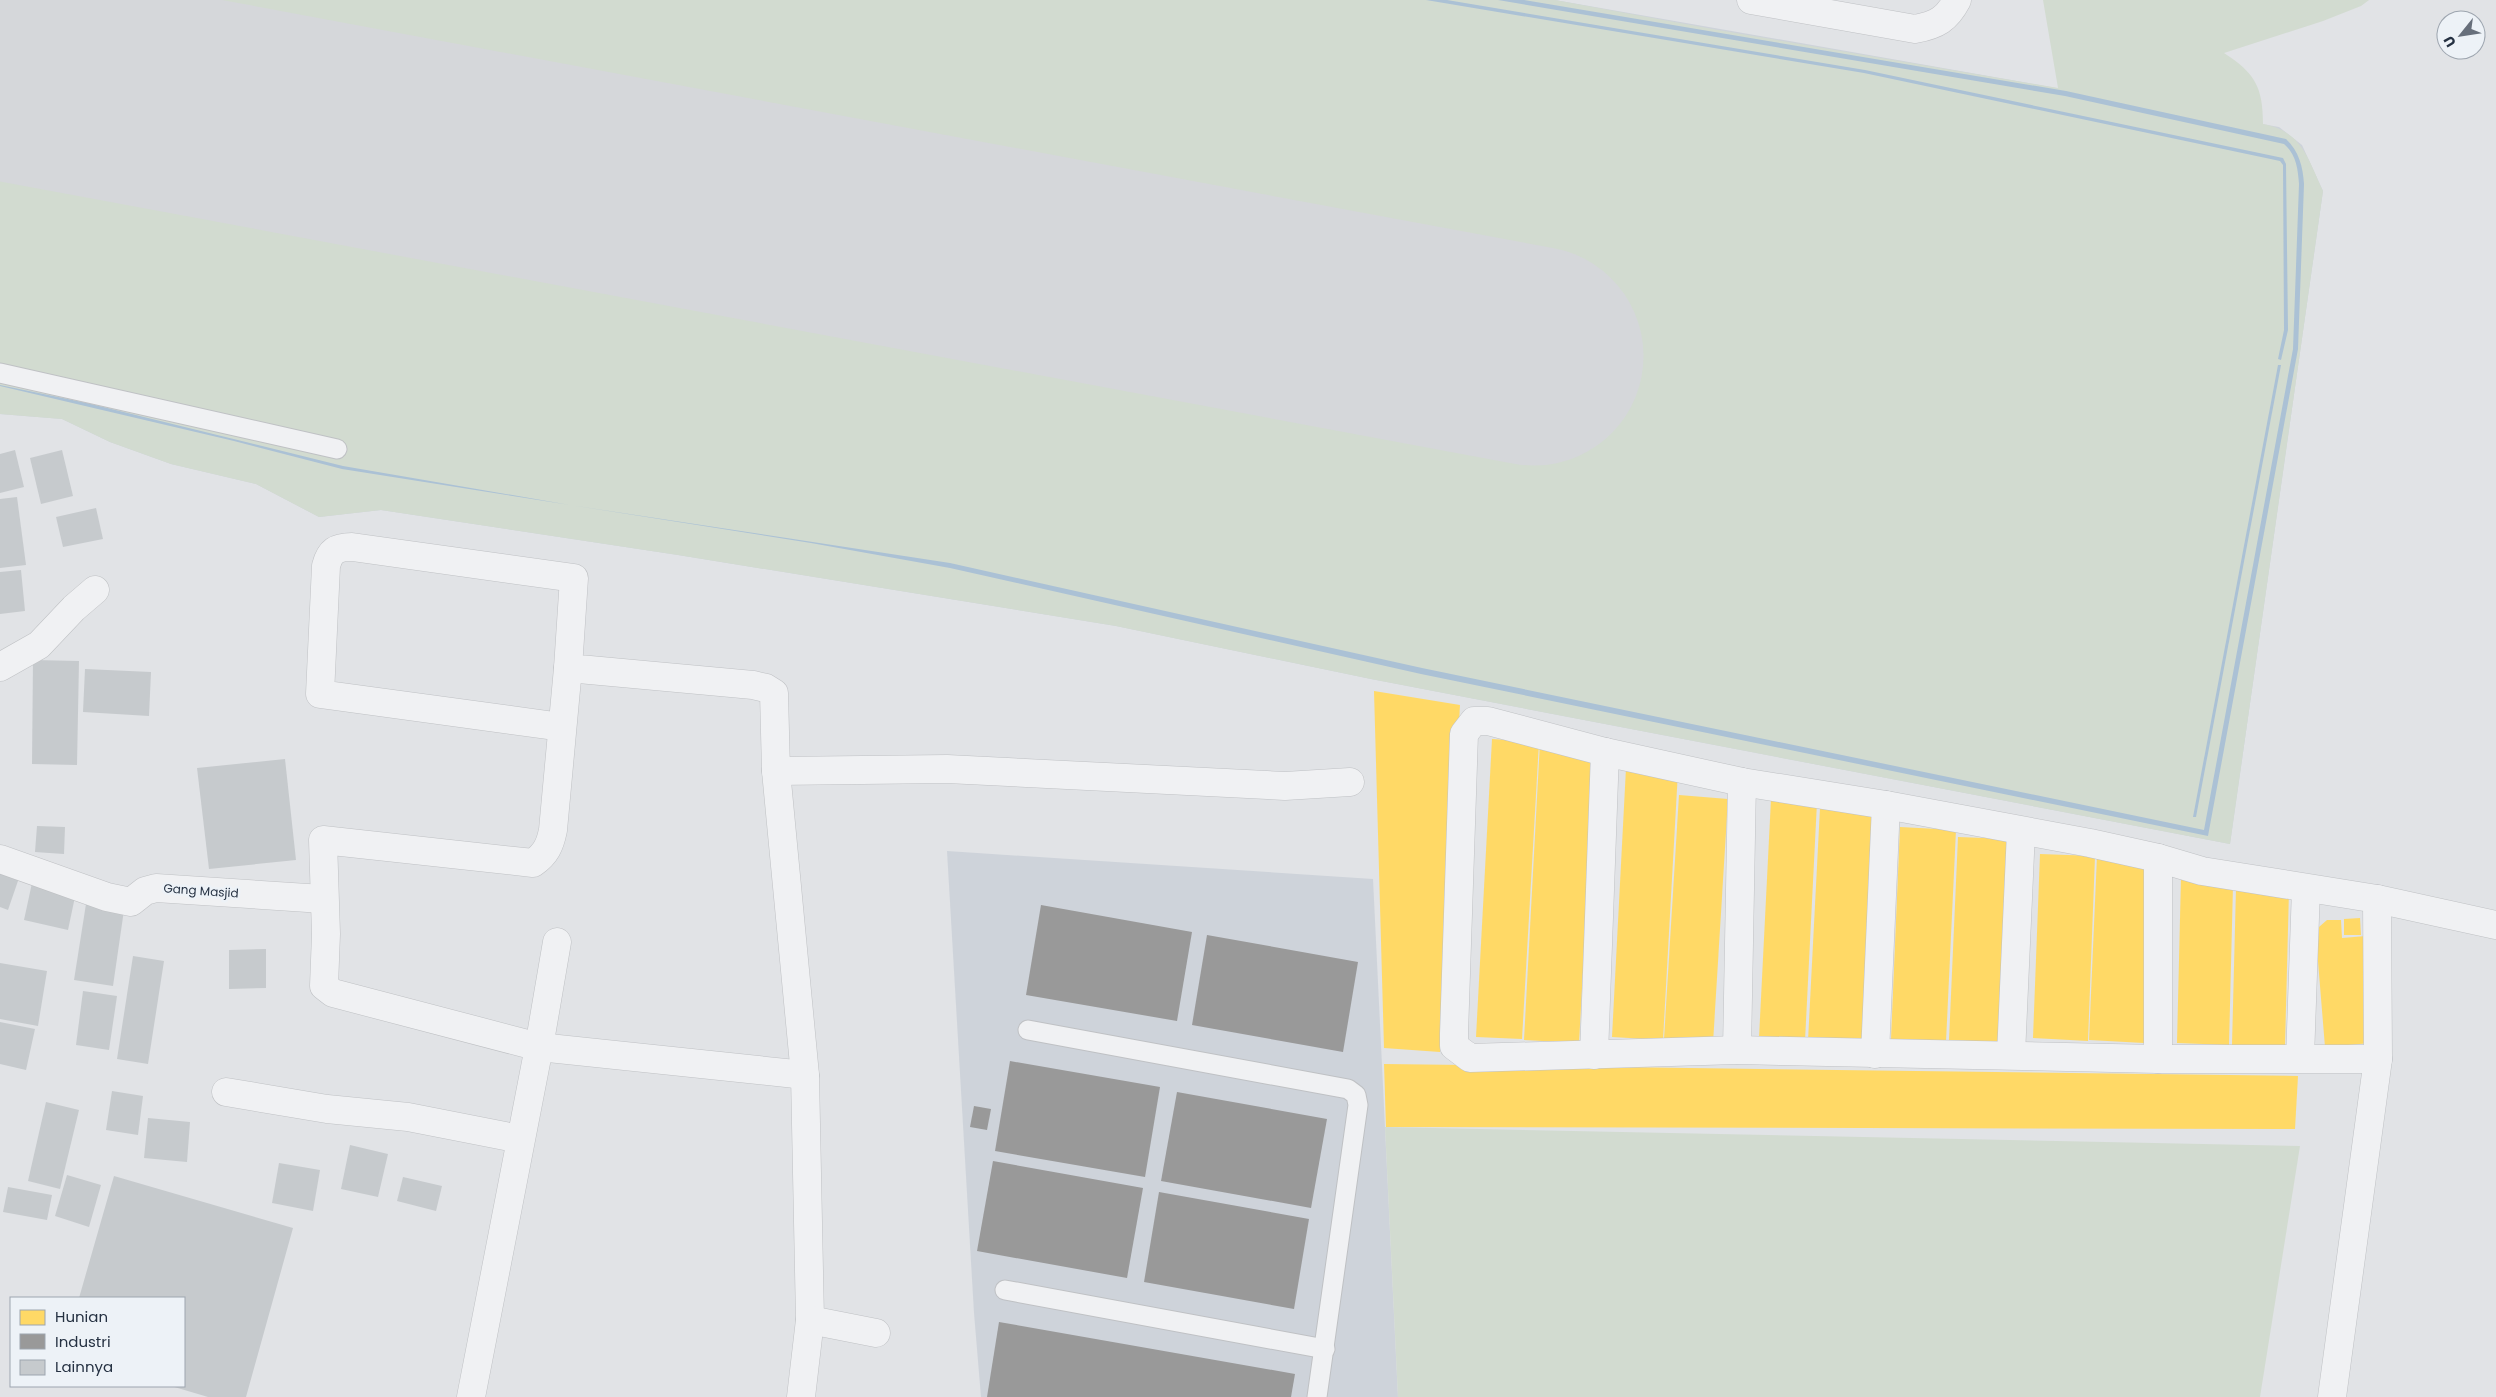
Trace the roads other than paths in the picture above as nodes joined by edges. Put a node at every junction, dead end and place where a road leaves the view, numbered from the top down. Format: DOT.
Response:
graph roads {
  1 [pos="1751,0"];
  2 [pos="1957,0"];
  3 [pos="1809,5"];
  4 [pos="0,373"];
  5 [pos="336,449"];
  6 [pos="95,590"];
  7 [pos="0,666"];
  8 [pos="568,668"];
  9 [pos="562,727"];
  10 [pos="1605,752"];
  11 [pos="776,771"];
  12 [pos="1350,782"];
  13 [pos="1742,782"];
  14 [pos="1886,805"];
  15 [pos="2021,831"];
  16 [pos="2158,858"];
  17 [pos="0,859"];
  18 [pos="2306,889"];
  19 [pos="323,899"];
  20 [pos="2377,899"];
  21 [pos="2496,925"];
  22 [pos="557,942"];
  23 [pos="1028,1030"];
  24 [pos="539,1047"];
  25 [pos="1737,1050"];
  26 [pos="1875,1054"];
  27 [pos="1594,1055"];
  28 [pos="2011,1055"];
  29 [pos="2300,1058"];
  30 [pos="2158,1059"];
  31 [pos="2378,1060"];
  32 [pos="805,1075"];
  33 [pos="226,1092"];
  34 [pos="520,1139"];
  35 [pos="1005,1290"];
  36 [pos="810,1320"];
  37 [pos="876,1333"];
  38 [pos="1325,1349"];
  39 [pos="471,1397"];
  40 [pos="801,1397"];
  41 [pos="1317,1397"];
  42 [pos="2332,1397"];
  1 -- 3 [label="street"];
  2 -- 3 [label="street"];
  4 -- 5 [label="lane"];
  6 -- 7 [label="street"];
  8 -- 9 [label="street"];
  8 -- 9 [label="street"];
  8 -- 11 [label="street"];
  9 -- 19 [label="street"];
  10 -- 13 [label="street"];
  10 -- 27 [label="street"];
  10 -- 27 [label="street"];
  11 -- 12 [label="street"];
  11 -- 32 [label="street"];
  13 -- 14 [label="street"];
  13 -- 25 [label="street"];
  14 -- 15 [label="street"];
  14 -- 26 [label="street"];
  15 -- 16 [label="street"];
  15 -- 28 [label="street"];
  16 -- 18 [label="street"];
  16 -- 30 [label="street"];
  17 -- 19 [label="street, Gang Masjid"];
  18 -- 20 [label="street"];
  18 -- 29 [label="street"];
  19 -- 24 [label="street"];
  20 -- 21 [label="street"];
  20 -- 31 [label="street"];
  22 -- 24 [label="street"];
  23 -- 38 [label="lane"];
  24 -- 32 [label="street"];
  24 -- 34 [label="street"];
  25 -- 26 [label="street"];
  25 -- 27 [label="street"];
  26 -- 28 [label="street"];
  28 -- 30 [label="street"];
  29 -- 30 [label="street"];
  29 -- 31 [label="street"];
  31 -- 42 [label="street"];
  32 -- 36 [label="street"];
  33 -- 34 [label="street"];
  34 -- 39 [label="street"];
  35 -- 38 [label="lane"];
  36 -- 37 [label="street"];
  36 -- 40 [label="street"];
  38 -- 41 [label="lane"];
}
